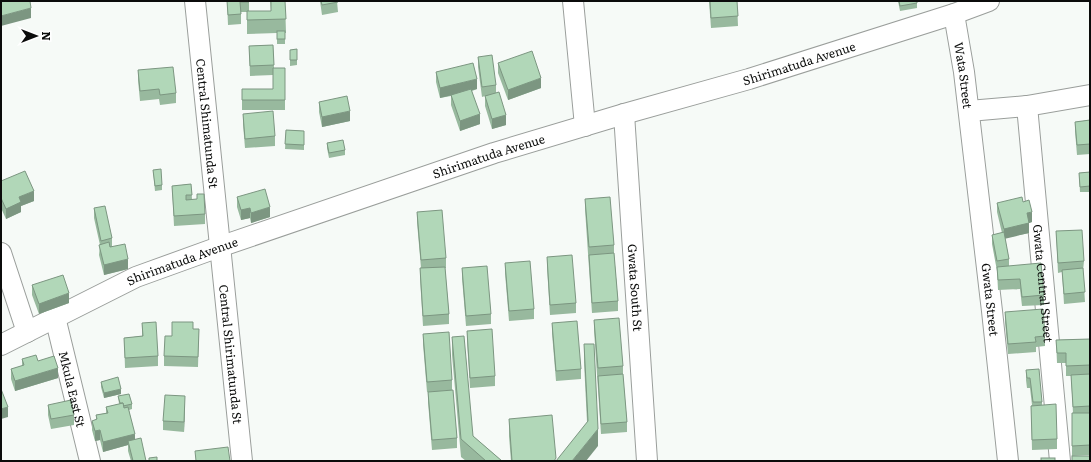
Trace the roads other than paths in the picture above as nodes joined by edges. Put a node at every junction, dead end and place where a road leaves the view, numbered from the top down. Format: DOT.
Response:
graph roads {
  1 [pos="195,1"];
  2 [pos="573,1"];
  3 [pos="979,3"];
  4 [pos="954,14"];
  5 [pos="1090,95"];
  6 [pos="1027,106"];
  7 [pos="969,111"];
  8 [pos="624,114"];
  9 [pos="585,126"];
  10 [pos="972,137"];
  11 [pos="219,247"];
  12 [pos="1,253"];
  13 [pos="56,317"];
  14 [pos="27,332"];
  15 [pos="1,345"];
  16 [pos="90,461"];
  17 [pos="242,461"];
  18 [pos="647,461"];
  19 [pos="1008,461"];
  20 [pos="1060,461"];
  1 -- 11 [label="street, Central Shimatunda St"];
  2 -- 9 [label="street"];
  3 -- 4 [label="street, Shirimatuda Avenue"];
  4 -- 7 [label="street, Wata Street"];
  4 -- 8 [label="street, Shirimatuda Avenue"];
  5 -- 6 [label="street"];
  6 -- 7 [label="street"];
  6 -- 20 [label="street, Gwata Central Street"];
  7 -- 10 [label="street, Wata Street"];
  8 -- 9 [label="street, Shirimatuda Avenue"];
  8 -- 18 [label="street, Gwata South St"];
  9 -- 11 [label="street, Shirimatuda Avenue"];
  10 -- 19 [label="street, Gwata Street"];
  11 -- 13 [label="street, Shirimatuda Avenue"];
  11 -- 17 [label="street, Central Shirimatunda St"];
  12 -- 14 [label="street"];
  13 -- 14 [label="street, Shirimatuda Avenue"];
  13 -- 16 [label="street, Mkula East St"];
  14 -- 15 [label="street, Shirimatuda Avenue"];
}
